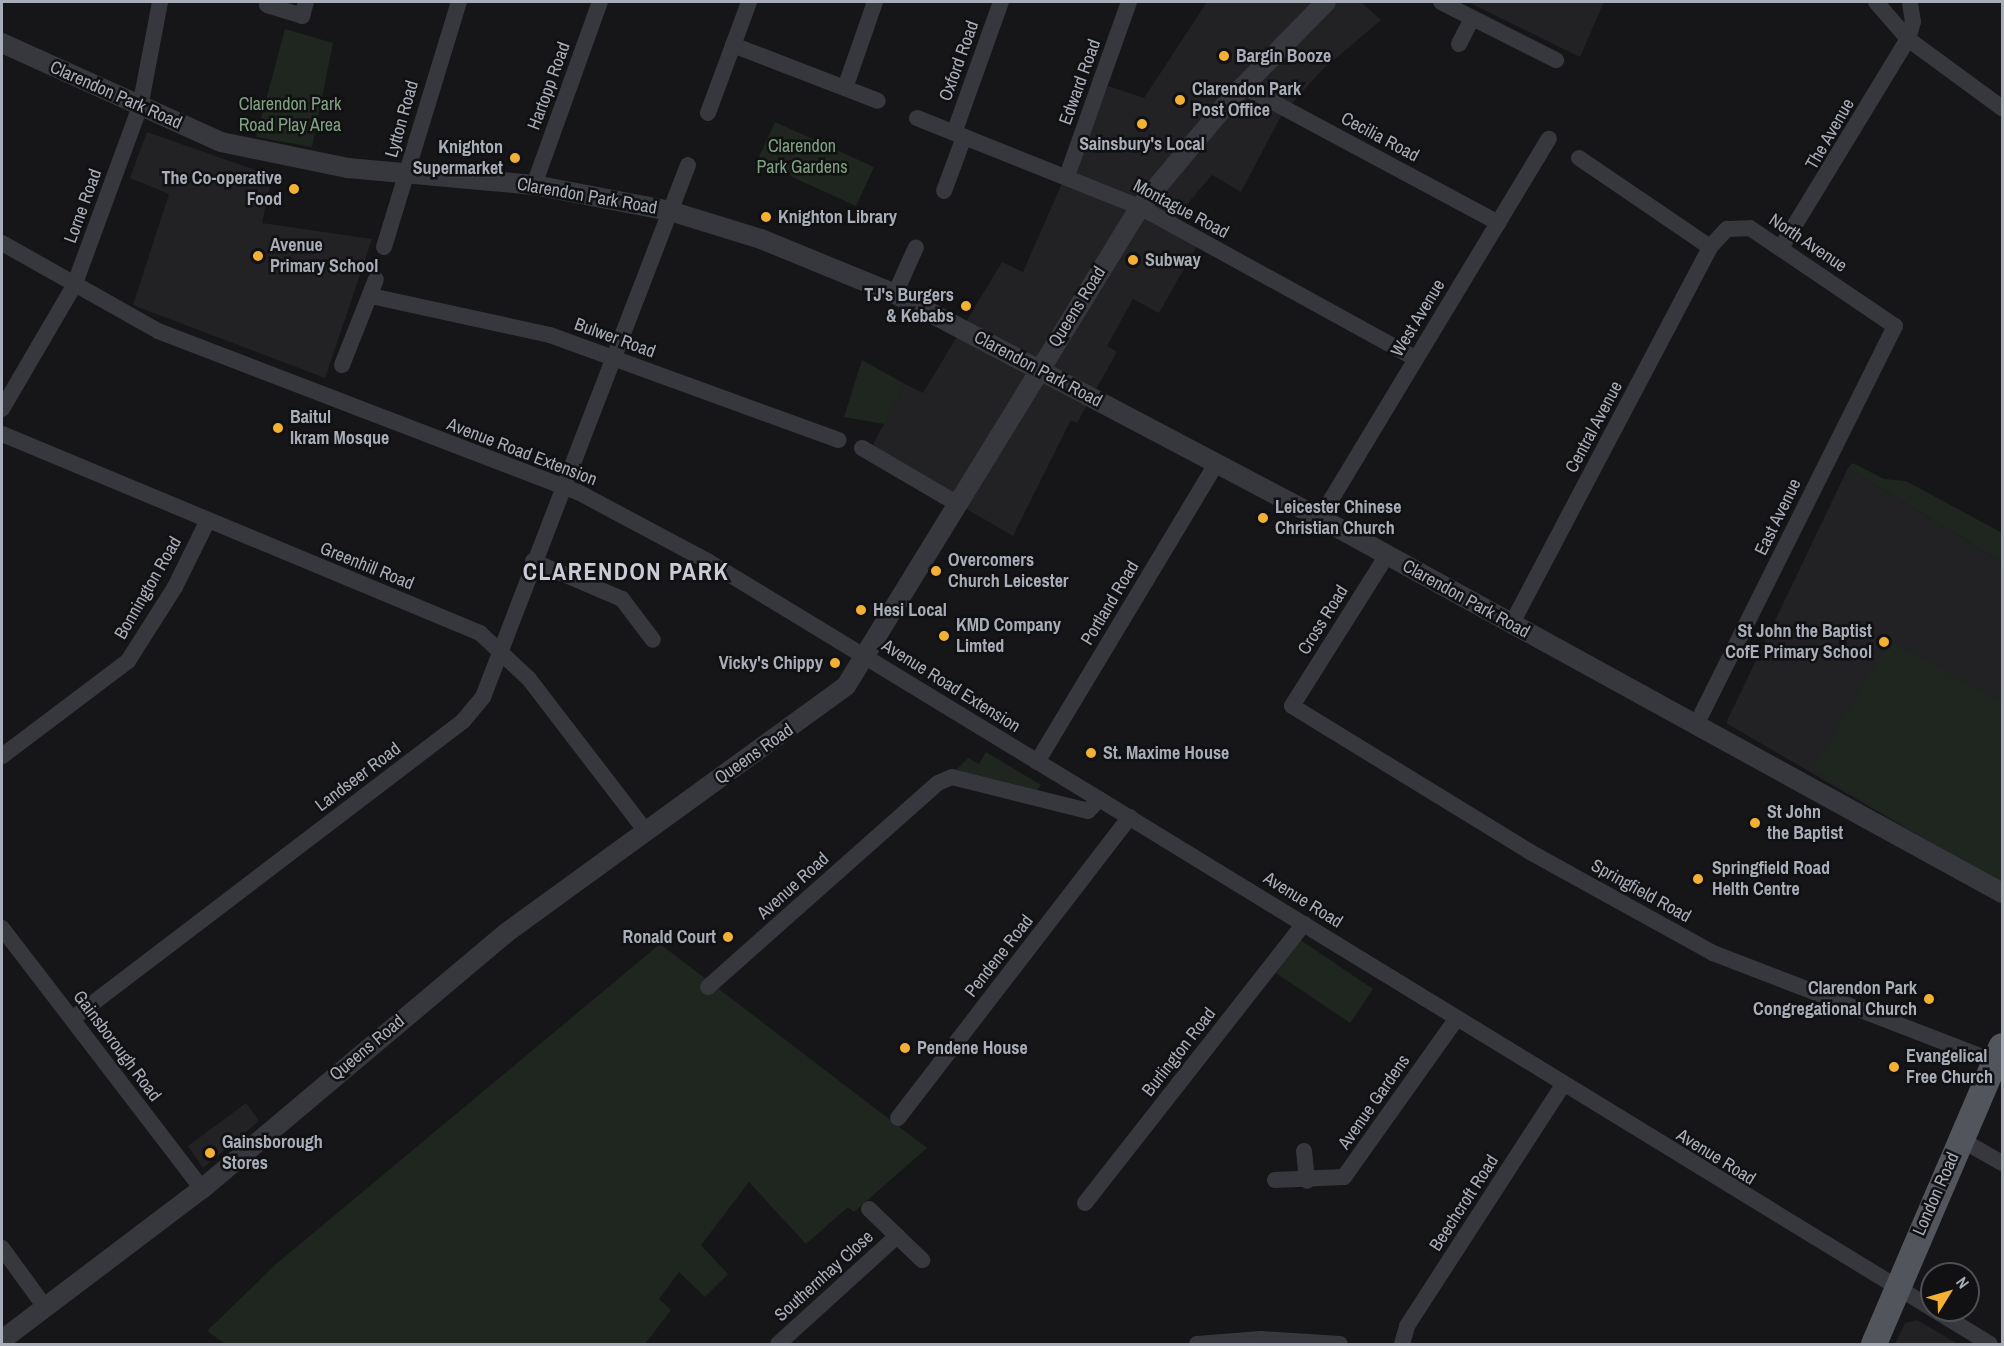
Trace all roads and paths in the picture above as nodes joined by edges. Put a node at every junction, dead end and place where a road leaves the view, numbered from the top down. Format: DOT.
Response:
graph roads {
  1 [pos="160,2"];
  2 [pos="306,2"];
  3 [pos="459,2"];
  4 [pos="600,2"];
  5 [pos="749,2"];
  6 [pos="875,2"];
  7 [pos="1001,2"];
  8 [pos="1129,2"];
  9 [pos="1326,2"];
  10 [pos="1441,2"];
  11 [pos="1876,2"];
  12 [pos="1910,2"];
  13 [pos="267,5"];
  14 [pos="1471,20"];
  15 [pos="1908,39"];
  16 [pos="2,43"];
  17 [pos="1459,44"];
  18 [pos="733,45"];
  19 [pos="1556,60"];
  20 [pos="1243,86"];
  21 [pos="845,88"];
  22 [pos="878,101"];
  23 [pos="140,107"];
  24 [pos="2002,108"];
  25 [pos="708,113"];
  26 [pos="916,118"];
  27 [pos="959,135"];
  28 [pos="1550,139"];
  29 [pos="1579,158"];
  30 [pos="688,165"];
  31 [pos="407,174"];
  32 [pos="1067,176"];
  33 [pos="534,184"];
  34 [pos="944,191"];
  35 [pos="1140,207"];
  36 [pos="670,212"];
  37 [pos="1499,223"];
  38 [pos="2,243"];
  39 [pos="1782,246"];
  40 [pos="384,247"];
  41 [pos="916,247"];
  42 [pos="1710,247"];
  43 [pos="376,279"];
  44 [pos="74,286"];
  45 [pos="895,294"];
  46 [pos="370,296"];
  47 [pos="1895,326"];
  48 [pos="611,358"];
  49 [pos="1416,359"];
  50 [pos="342,365"];
  51 [pos="1038,369"];
  52 [pos="2,409"];
  53 [pos="2,434"];
  54 [pos="838,440"];
  55 [pos="862,448"];
  56 [pos="1216,464"];
  57 [pos="562,487"];
  58 [pos="956,503"];
  59 [pos="1320,518"];
  60 [pos="207,522"];
  61 [pos="1387,555"];
  62 [pos="533,561"];
  63 [pos="1511,625"];
  64 [pos="653,640"];
  65 [pos="502,650"];
  66 [pos="866,656"];
  67 [pos="1292,706"];
  68 [pos="1696,726"];
  69 [pos="2,756"];
  70 [pos="1037,762"];
  71 [pos="1099,799"];
  72 [pos="1130,817"];
  73 [pos="645,830"];
  74 [pos="2002,893"];
  75 [pos="1304,924"];
  76 [pos="2,928"];
  77 [pos="708,987"];
  78 [pos="1457,1018"];
  79 [pos="72,1019"];
  80 [pos="1999,1054"];
  81 [pos="1563,1086"];
  82 [pos="898,1118"];
  83 [pos="1960,1139"];
  84 [pos="1304,1151"];
  85 [pos="2002,1163"];
  86 [pos="1275,1180"];
  87 [pos="1307,1181"];
  88 [pos="202,1189"];
  89 [pos="1085,1203"];
  90 [pos="869,1209"];
  91 [pos="897,1236"];
  92 [pos="2,1248"];
  93 [pos="922,1260"];
  94 [pos="1894,1288"];
  95 [pos="45,1307"];
  96 [pos="2,1340"];
  97 [pos="778,1344"];
  98 [pos="1197,1344"];
  99 [pos="1340,1344"];
  100 [pos="1402,1344"];
  101 [pos="1874,1344"];
  102 [pos="1990,1344"];
  1 -- 23 [label="street, Lorne Road"];
  2 -- 13 [label="street"];
  3 -- 31 [label="street, Lytton Road"];
  4 -- 33 [label="street, Hartopp Road"];
  5 -- 18 [label="street"];
  6 -- 21 [label="street"];
  7 -- 27 [label="street, Oxford Road"];
  8 -- 32 [label="street, Edward Road"];
  9 -- 20 [label="street, Queens Road"];
  10 -- 14 [label="street"];
  11 -- 15 [label="street"];
  12 -- 15 [label="street"];
  14 -- 17 [label="street"];
  14 -- 19 [label="street"];
  15 -- 24 [label="street"];
  15 -- 39 [label="street, The Avenue"];
  16 -- 23 [label="street, Clarendon Park Road"];
  18 -- 21 [label="street"];
  18 -- 25 [label="street"];
  20 -- 35 [label="street, Queens Road"];
  20 -- 37 [label="street, Cecilia Road"];
  21 -- 22 [label="street"];
  23 -- 31 [label="street, Clarendon Park Road"];
  23 -- 44 [label="street, Lorne Road"];
  26 -- 27 [label="street, Montague Road"];
  27 -- 32 [label="street, Montague Road"];
  27 -- 34 [label="street, Oxford Road"];
  28 -- 37 [label="street, West Avenue"];
  29 -- 42 [label="street"];
  30 -- 36 [label="street, Landseer Road"];
  31 -- 33 [label="street, Clarendon Park Road"];
  31 -- 40 [label="street, Lytton Road"];
  32 -- 35 [label="street, Montague Road"];
  33 -- 36 [label="street, Clarendon Park Road"];
  35 -- 49 [label="street, Montague Road"];
  35 -- 51 [label="street, Queens Road"];
  36 -- 45 [label="street, Clarendon Park Road"];
  36 -- 48 [label="street, Landseer Road"];
  37 -- 49 [label="street, West Avenue"];
  38 -- 44 [label="street, Avenue Road Extension"];
  39 -- 42 [label="street, North Avenue"];
  39 -- 47 [label="street, North Avenue"];
  41 -- 45 [label="street"];
  42 -- 63 [label="street, Central Avenue"];
  43 -- 46 [label="street"];
  44 -- 52 [label="street, Lorne Road"];
  44 -- 57 [label="street, Avenue Road Extension"];
  45 -- 51 [label="street, Clarendon Park Road"];
  46 -- 48 [label="street, Bulwer Road"];
  46 -- 50 [label="street"];
  47 -- 68 [label="street, East Avenue"];
  48 -- 54 [label="street, Bulwer Road"];
  48 -- 57 [label="street, Landseer Road"];
  49 -- 59 [label="street, West Avenue"];
  51 -- 56 [label="street, Clarendon Park Road"];
  51 -- 58 [label="street, Queens Road"];
  53 -- 60 [label="street, Greenhill Road"];
  55 -- 58 [label="street"];
  56 -- 59 [label="street, Clarendon Park Road"];
  56 -- 70 [label="street, Portland Road"];
  57 -- 62 [label="street, Landseer Road"];
  57 -- 66 [label="street, Avenue Road Extension"];
  58 -- 66 [label="street, Queens Road"];
  59 -- 61 [label="street, Clarendon Park Road"];
  60 -- 65 [label="street, Greenhill Road"];
  60 -- 69 [label="street, Bonnington Road"];
  61 -- 63 [label="street, Clarendon Park Road"];
  61 -- 67 [label="street, Cross Road"];
  62 -- 64 [label="street"];
  62 -- 65 [label="street, Landseer Road"];
  63 -- 68 [label="street, Clarendon Park Road"];
  65 -- 73 [label="street, Greenhill Road"];
  65 -- 79 [label="street, Landseer Road"];
  66 -- 70 [label="street, Avenue Road Extension"];
  66 -- 73 [label="street, Queens Road"];
  67 -- 80 [label="street, Springfield Road"];
  68 -- 74 [label="street, Clarendon Park Road"];
  70 -- 71 [label="street, Avenue Road Extension"];
  71 -- 72 [label="street, Avenue Road"];
  71 -- 77 [label="street, Avenue Road"];
  72 -- 75 [label="street, Avenue Road"];
  72 -- 82 [label="street, Pendene Road"];
  73 -- 88 [label="street, Queens Road"];
  75 -- 78 [label="street, Avenue Road"];
  75 -- 89 [label="street, Burlington Road"];
  76 -- 79 [label="street, Gainsborough Road"];
  78 -- 81 [label="street, Avenue Road"];
  78 -- 87 [label="street, Avenue Gardens"];
  79 -- 88 [label="street, Gainsborough Road"];
  80 -- 83 [label="main road, London Road"];
  81 -- 94 [label="street, Avenue Road"];
  81 -- 100 [label="street, Beechcroft Road"];
  83 -- 85 [label="street"];
  83 -- 94 [label="main road, London Road"];
  84 -- 87 [label="street"];
  86 -- 87 [label="street, Avenue Gardens"];
  88 -- 95 [label="street, Queens Road"];
  90 -- 91 [label="street, Southernhay Close"];
  91 -- 93 [label="street, Southernhay Close"];
  91 -- 97 [label="street, Southernhay Close"];
  92 -- 95 [label="street"];
  94 -- 101 [label="main road, London Road"];
  94 -- 102 [label="street, Avenue Road"];
  95 -- 96 [label="street, Queens Road"];
  98 -- 99 [label="street"];
}
